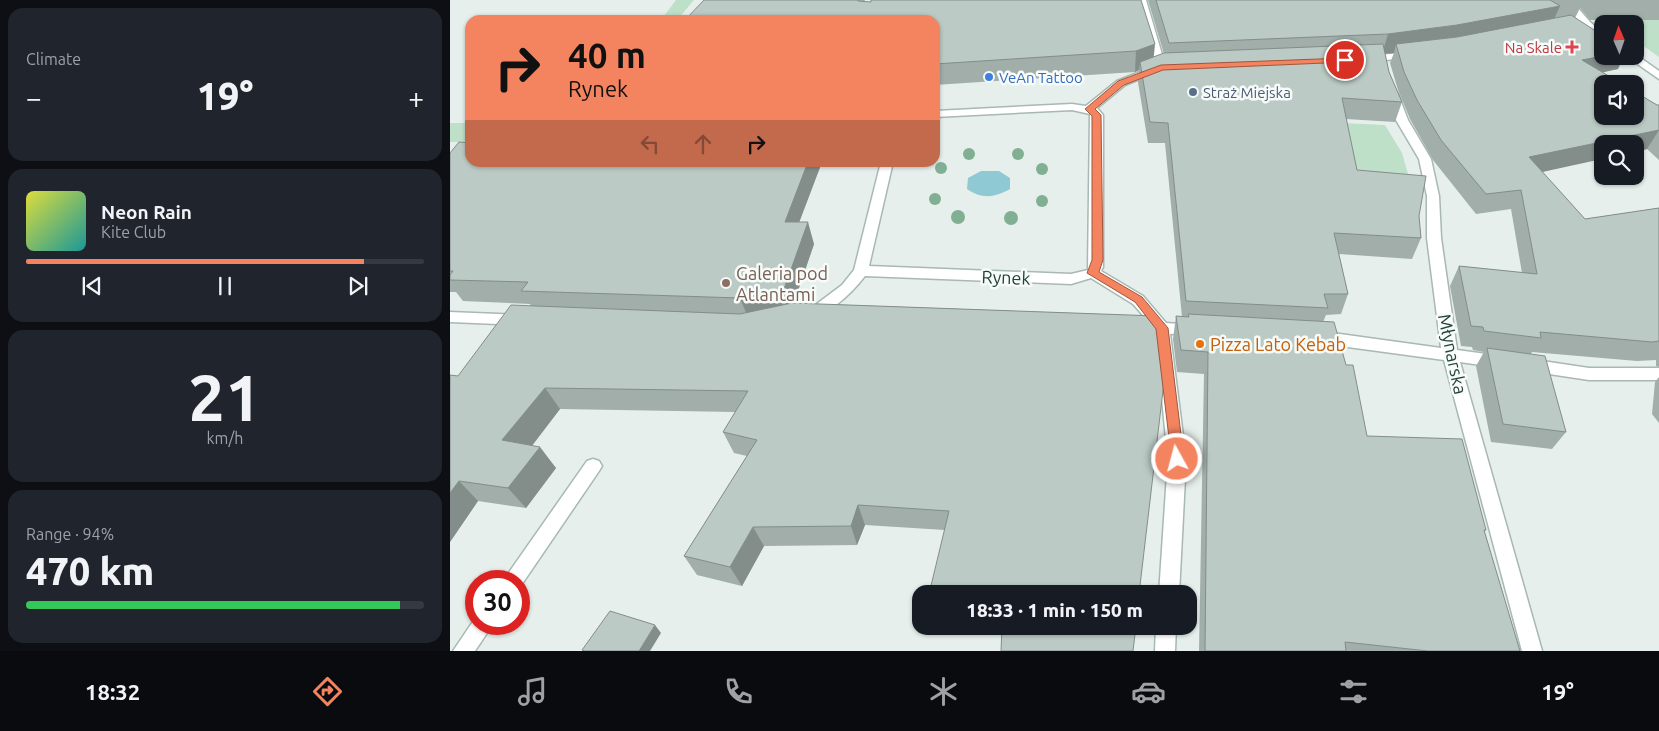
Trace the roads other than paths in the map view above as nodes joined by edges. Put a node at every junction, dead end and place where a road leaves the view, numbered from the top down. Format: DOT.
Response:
graph roads {
  1 [pos="1141,0"];
  2 [pos="1566,0"];
  3 [pos="1594,32"];
  4 [pos="1421,54"];
  5 [pos="1353,60"];
  6 [pos="1644,65"];
  7 [pos="1385,72"];
  8 [pos="1659,76"];
  9 [pos="1089,109"];
  10 [pos="940,114"];
  11 [pos="886,167"];
  12 [pos="861,271"];
  13 [pos="1093,273"];
  14 [pos="450,317"];
  15 [pos="799,318"];
  16 [pos="540,320"];
  17 [pos="1162,328"];
  18 [pos="1204,330"];
  19 [pos="1300,335"];
  20 [pos="1450,355"];
  21 [pos="1659,374"];
  22 [pos="593,466"];
  23 [pos="521,570"];
  24 [pos="1170,585"];
  25 [pos="475,635"];
  26 [pos="1165,635"];
  27 [pos="464,651"];
  28 [pos="1164,651"];
  29 [pos="1532,651"];
  1 -- 9 [label="street"];
  2 -- 3 [label="street"];
  4 -- 7 [label="street"];
  5 -- 7 [label="street"];
  6 -- 8 [label="street"];
  7 -- 20 [label="street, Młynarska"];
  9 -- 10 [label="street"];
  9 -- 13 [label="street"];
  11 -- 12 [label="street"];
  12 -- 13 [label="street, Rynek"];
  12 -- 15 [label="street"];
  13 -- 17 [label="street"];
  14 -- 16 [label="street"];
  17 -- 18 [label="street"];
  17 -- 24 [label="street"];
  19 -- 20 [label="street"];
  20 -- 21 [label="street"];
  20 -- 29 [label="street, Młynarska"];
  22 -- 23 [label="street"];
  25 -- 27 [label="street"];
  26 -- 28 [label="street"];
}
